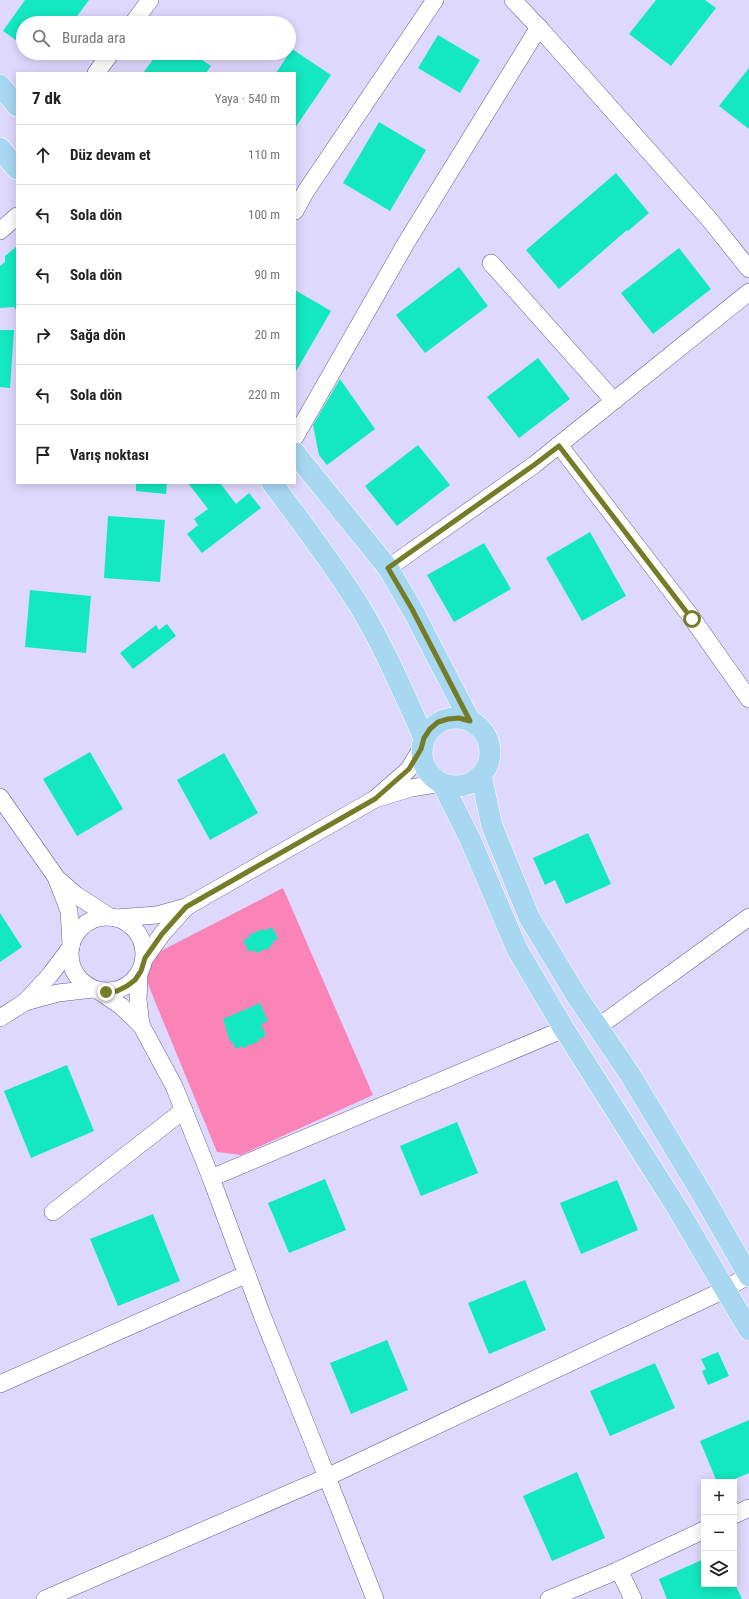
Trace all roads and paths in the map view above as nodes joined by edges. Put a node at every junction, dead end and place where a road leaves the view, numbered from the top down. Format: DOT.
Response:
graph roads {
  1 [pos="150,0"];
  2 [pos="435,0"];
  3 [pos="513,0"];
  4 [pos="138,16"];
  5 [pos="539,27"];
  6 [pos="106,60"];
  7 [pos="97,72"];
  8 [pos="0,85"];
  9 [pos="16,105"];
  10 [pos="0,148"];
  11 [pos="16,168"];
  12 [pos="296,209"];
  13 [pos="16,217"];
  14 [pos="0,231"];
  15 [pos="491,263"];
  16 [pos="749,269"];
  17 [pos="749,292"];
  18 [pos="614,401"];
  19 [pos="296,435"];
  20 [pos="559,446"];
  21 [pos="296,454"];
  22 [pos="273,484"];
  23 [pos="388,568"];
  24 [pos="749,699"];
  25 [pos="470,721"];
  26 [pos="423,744"];
  27 [pos="481,775"];
  28 [pos="442,783"];
  29 [pos="0,797"];
  30 [pos="375,799"];
  31 [pos="56,877"];
  32 [pos="186,907"];
  33 [pos="749,917"];
  34 [pos="113,918"];
  35 [pos="71,945"];
  36 [pos="145,958"];
  37 [pos="139,974"];
  38 [pos="96,990"];
  39 [pos="25,1002"];
  40 [pos="0,1018"];
  41 [pos="141,1025"];
  42 [pos="598,1028"];
  43 [pos="564,1029"];
  44 [pos="184,1110"];
  45 [pos="211,1178"];
  46 [pos="53,1212"];
  47 [pos="247,1274"];
  48 [pos="749,1275"];
  49 [pos="724,1290"];
  50 [pos="749,1330"];
  51 [pos="0,1384"];
  52 [pos="327,1477"];
  53 [pos="749,1508"];
  54 [pos="737,1514"];
  55 [pos="701,1531"];
  56 [pos="620,1570"];
  57 [pos="45,1599"];
  58 [pos="375,1599"];
  59 [pos="549,1599"];
  60 [pos="633,1599"];
  1 -- 4 [label="street"];
  2 -- 12 [label="street"];
  3 -- 5 [label="street"];
  5 -- 16 [label="street"];
  5 -- 19 [label="street"];
  6 -- 7 [label="street"];
  8 -- 9 [label="main road"];
  10 -- 11 [label="main road"];
  13 -- 14 [label="street"];
  15 -- 18 [label="street"];
  17 -- 18 [label="street"];
  18 -- 20 [label="street"];
  20 -- 23 [label="street"];
  20 -- 24 [label="street"];
  21 -- 23 [label="main road"];
  22 -- 26 [label="main road"];
  23 -- 25 [label="main road"];
  25 -- 26 [label="main road"];
  25 -- 27 [label="main road"];
  26 -- 28 [label="main road"];
  26 -- 30 [label="street"];
  27 -- 28 [label="main road"];
  27 -- 42 [label="main road"];
  28 -- 30 [label="street"];
  28 -- 43 [label="main road"];
  29 -- 31 [label="street"];
  30 -- 32 [label="street"];
  31 -- 34 [label="street"];
  31 -- 35 [label="street"];
  32 -- 34 [label="street"];
  32 -- 36 [label="street"];
  33 -- 42 [label="street"];
  34 -- 35 [label="street"];
  34 -- 36 [label="street"];
  35 -- 38 [label="street"];
  35 -- 39 [label="street"];
  36 -- 37 [label="street"];
  37 -- 38 [label="street"];
  37 -- 41 [label="street"];
  38 -- 39 [label="street"];
  38 -- 41 [label="street"];
  39 -- 40 [label="street"];
  41 -- 44 [label="street"];
  42 -- 48 [label="main road"];
  43 -- 45 [label="street"];
  43 -- 49 [label="main road"];
  44 -- 45 [label="street"];
  44 -- 46 [label="street"];
  45 -- 47 [label="street"];
  47 -- 51 [label="street"];
  47 -- 52 [label="street"];
  48 -- 49 [label="street"];
  49 -- 50 [label="main road"];
  49 -- 52 [label="street"];
  52 -- 57 [label="street"];
  52 -- 58 [label="street"];
  53 -- 54 [label="street"];
  55 -- 56 [label="street"];
  56 -- 59 [label="street"];
  56 -- 60 [label="street"];
}
